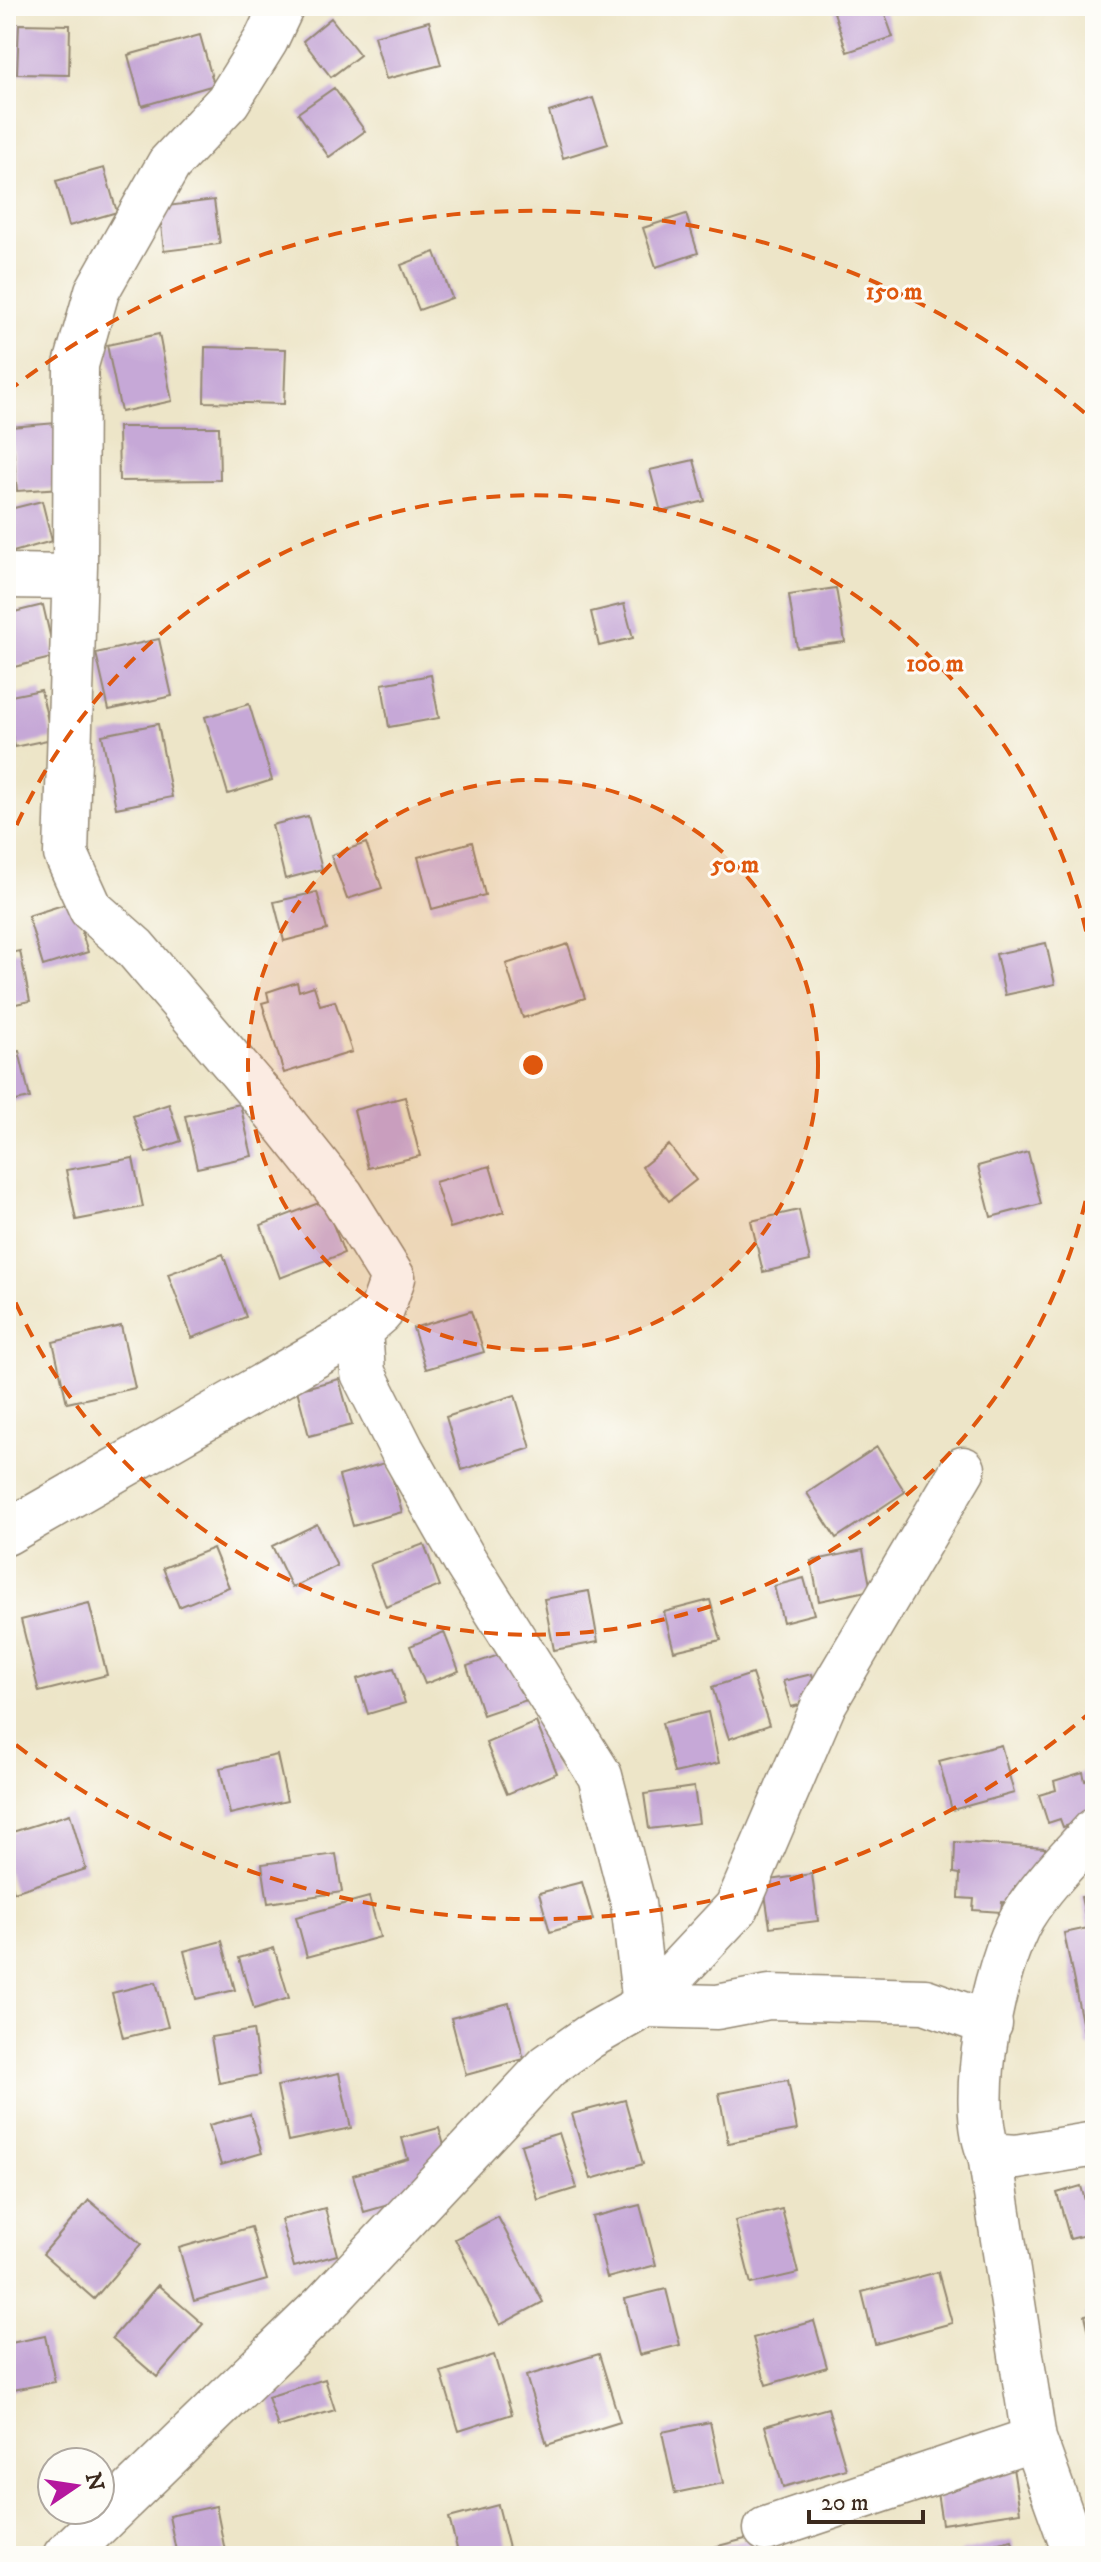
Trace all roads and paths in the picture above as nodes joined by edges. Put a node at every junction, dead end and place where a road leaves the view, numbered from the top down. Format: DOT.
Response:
graph roads {
  1 [pos="282,6"];
  2 [pos="6,576"];
  3 [pos="74,577"];
  4 [pos="360,1330"];
  5 [pos="963,1469"];
  6 [pos="6,1533"];
  7 [pos="1095,1830"];
  8 [pos="645,2005"];
  9 [pos="990,2024"];
  10 [pos="1095,2144"];
  11 [pos="990,2155"];
  12 [pos="1034,2439"];
  13 [pos="766,2529"];
  14 [pos="65,2556"];
  15 [pos="1076,2556"];
  1 -- 3 [label="street"];
  2 -- 3 [label="street"];
  3 -- 4 [label="street"];
  4 -- 6 [label="street"];
  4 -- 8 [label="street"];
  5 -- 8 [label="street"];
  7 -- 9 [label="street"];
  8 -- 9 [label="street"];
  8 -- 14 [label="street"];
  9 -- 11 [label="street"];
  10 -- 11 [label="street"];
  11 -- 12 [label="street"];
  12 -- 13 [label="street"];
  12 -- 15 [label="street"];
}
